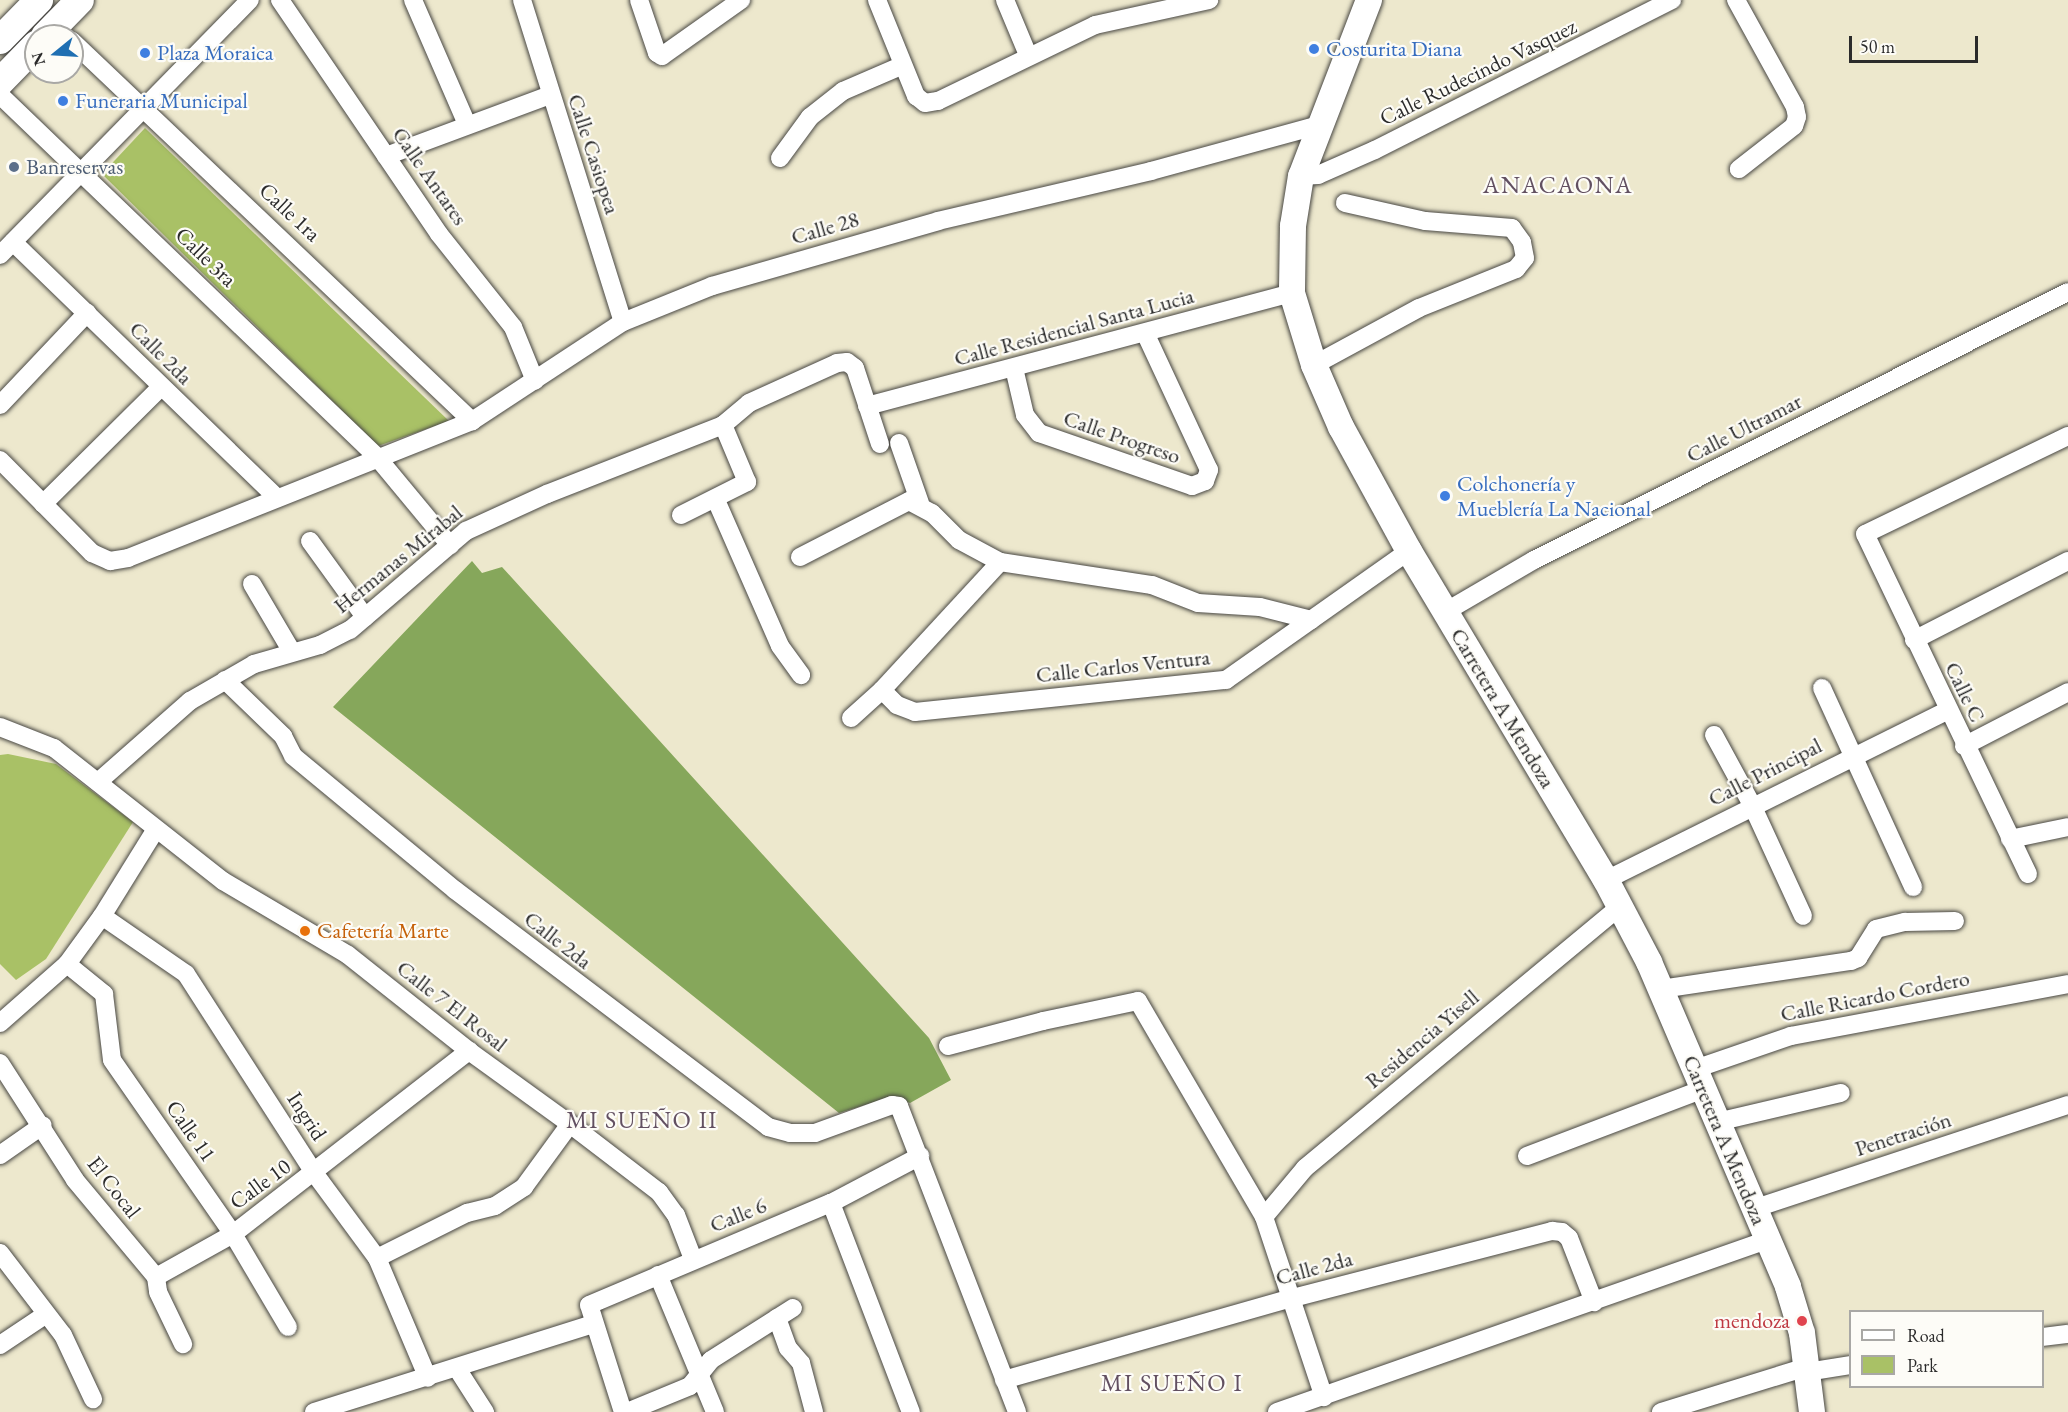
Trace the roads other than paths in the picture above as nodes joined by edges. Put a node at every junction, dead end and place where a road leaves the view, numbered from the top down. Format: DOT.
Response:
graph roads {
  1 [pos="80,0"];
  2 [pos="250,0"];
  3 [pos="280,0"];
  4 [pos="413,0"];
  5 [pos="522,0"];
  6 [pos="639,0"];
  7 [pos="877,0"];
  8 [pos="1005,0"];
  9 [pos="1209,0"];
  10 [pos="1370,0"];
  11 [pos="1672,0"];
  12 [pos="1736,0"];
  13 [pos="35,2"];
  14 [pos="736,2"];
  15 [pos="66,24"];
  16 [pos="0,40"];
  17 [pos="84,55"];
  18 [pos="1028,55"];
  19 [pos="24,57"];
  20 [pos="903,64"];
  21 [pos="0,82"];
  22 [pos="0,95"];
  23 [pos="550,95"];
  24 [pos="145,109"];
  25 [pos="467,124"];
  26 [pos="1319,125"];
  27 [pos="386,156"];
  28 [pos="780,158"];
  29 [pos="1739,169"];
  30 [pos="82,170"];
  31 [pos="1301,176"];
  32 [pos="1345,203"];
  33 [pos="13,242"];
  34 [pos="0,255"];
  35 [pos="2068,292"];
  36 [pos="1292,293"];
  37 [pos="87,314"];
  38 [pos="623,322"];
  39 [pos="1145,333"];
  40 [pos="1314,365"];
  41 [pos="1014,368"];
  42 [pos="535,381"];
  43 [pos="161,387"];
  44 [pos="0,405"];
  45 [pos="867,406"];
  46 [pos="472,422"];
  47 [pos="723,425"];
  48 [pos="2068,436"];
  49 [pos="899,443"];
  50 [pos="880,444"];
  51 [pos="376,456"];
  52 [pos="0,460"];
  53 [pos="277,498"];
  54 [pos="716,500"];
  55 [pos="920,503"];
  56 [pos="43,504"];
  57 [pos="681,515"];
  58 [pos="310,541"];
  59 [pos="450,544"];
  60 [pos="1408,551"];
  61 [pos="800,557"];
  62 [pos="1000,561"];
  63 [pos="2068,561"];
  64 [pos="252,584"];
  65 [pos="1445,612"];
  66 [pos="365,617"];
  67 [pos="1311,620"];
  68 [pos="1914,640"];
  69 [pos="292,652"];
  70 [pos="801,675"];
  71 [pos="225,680"];
  72 [pos="1822,688"];
  73 [pos="882,690"];
  74 [pos="2068,692"];
  75 [pos="1947,711"];
  76 [pos="851,718"];
  77 [pos="0,727"];
  78 [pos="1714,735"];
  79 [pos="1964,746"];
  80 [pos="1853,755"];
  81 [pos="98,782"];
  82 [pos="1752,805"];
  83 [pos="2068,827"];
  84 [pos="156,829"];
  85 [pos="2010,839"];
  86 [pos="2028,874"];
  87 [pos="1606,880"];
  88 [pos="1913,887"];
  89 [pos="1619,907"];
  90 [pos="102,916"];
  91 [pos="1803,916"];
  92 [pos="1955,921"];
  93 [pos="67,964"];
  94 [pos="2068,984"];
  95 [pos="1661,989"];
  96 [pos="0,1023"];
  97 [pos="948,1046"];
  98 [pos="469,1052"];
  99 [pos="0,1063"];
  100 [pos="1699,1079"];
  101 [pos="1841,1093"];
  102 [pos="2068,1105"];
  103 [pos="1717,1122"];
  104 [pos="570,1124"];
  105 [pos="43,1125"];
  106 [pos="0,1155"];
  107 [pos="920,1156"];
  108 [pos="1527,1156"];
  109 [pos="315,1174"];
  110 [pos="831,1203"];
  111 [pos="1753,1209"];
  112 [pos="1264,1217"];
  113 [pos="233,1234"];
  114 [pos="1767,1240"];
  115 [pos="0,1253"];
  116 [pos="377,1258"];
  117 [pos="693,1259"];
  118 [pos="658,1275"];
  119 [pos="156,1277"];
  120 [pos="1288,1299"];
  121 [pos="1594,1302"];
  122 [pos="793,1308"];
  123 [pos="45,1315"];
  124 [pos="777,1318"];
  125 [pos="593,1324"];
  126 [pos="288,1327"];
  127 [pos="2068,1334"];
  128 [pos="2044,1337"];
  129 [pos="183,1344"];
  130 [pos="0,1345"];
  131 [pos="1849,1365"];
  132 [pos="458,1370"];
  133 [pos="1807,1370"];
  134 [pos="698,1376"];
  135 [pos="428,1378"];
  136 [pos="1004,1380"];
  137 [pos="1324,1397"];
  138 [pos="93,1399"];
  139 [pos="346,1407"];
  140 [pos="314,1412"];
  141 [pos="484,1412"];
  142 [pos="625,1412"];
  143 [pos="715,1412"];
  144 [pos="814,1412"];
  145 [pos="911,1412"];
  146 [pos="1017,1412"];
  147 [pos="1277,1412"];
  148 [pos="1661,1412"];
  149 [pos="1812,1412"];
  1 -- 15 [label="main road"];
  2 -- 24 [label="street"];
  3 -- 27 [label="street, Calle Antares"];
  4 -- 25 [label="street"];
  5 -- 23 [label="street, Calle Casiopea"];
  6 -- 14 [label="street"];
  7 -- 20 [label="street"];
  8 -- 18 [label="street"];
  9 -- 18 [label="street"];
  10 -- 26 [label="street, Carretera A Mendoza"];
  11 -- 31 [label="street, Calle Rudecindo Vasquez"];
  12 -- 29 [label="street"];
  13 -- 16 [label="main road"];
  17 -- 24 [label="street, Calle 1ra"];
  18 -- 20 [label="street"];
  19 -- 21 [label="main road"];
  20 -- 28 [label="street"];
  22 -- 30 [label="street, Calle 3ra"];
  23 -- 25 [label="street"];
  23 -- 38 [label="street, Calle Casiopea"];
  24 -- 30 [label="street"];
  24 -- 46 [label="street, Calle 1ra"];
  25 -- 27 [label="street"];
  26 -- 31 [label="street, Carretera A Mendoza"];
  26 -- 38 [label="street, Calle 28"];
  27 -- 42 [label="street, Calle Antares"];
  30 -- 33 [label="street"];
  30 -- 51 [label="street, Calle 3ra"];
  31 -- 36 [label="street, Carretera A Mendoza"];
  32 -- 40 [label="street"];
  33 -- 34 [label="street"];
  33 -- 37 [label="street, Calle 2da"];
  35 -- 65 [label="street, Calle Ultramar"];
  36 -- 39 [label="street, Calle Residencial Santa Lucia"];
  36 -- 40 [label="street, Carretera A Mendoza"];
  37 -- 43 [label="street, Calle 2da"];
  37 -- 44 [label="street"];
  38 -- 42 [label="street, Calle 28"];
  39 -- 41 [label="street, Calle Residencial Santa Lucia"];
  39 -- 41 [label="street, Calle Progreso"];
  40 -- 60 [label="street, Carretera A Mendoza"];
  41 -- 45 [label="street, Calle Residencial Santa Lucia"];
  42 -- 46 [label="street, Calle 28"];
  43 -- 53 [label="street, Calle 2da"];
  43 -- 56 [label="street"];
  45 -- 47 [label="street, Hermanas Mirabal"];
  45 -- 50 [label="street"];
  46 -- 51 [label="street, Calle 28"];
  47 -- 54 [label="street"];
  47 -- 59 [label="street, Hermanas Mirabal"];
  48 -- 68 [label="street, Calle C"];
  49 -- 55 [label="street"];
  51 -- 53 [label="street"];
  51 -- 59 [label="street, Calle 3ra"];
  52 -- 56 [label="street"];
  53 -- 56 [label="street"];
  54 -- 57 [label="street"];
  54 -- 70 [label="street"];
  55 -- 61 [label="street"];
  55 -- 62 [label="street"];
  58 -- 66 [label="street"];
  59 -- 66 [label="street, Hermanas Mirabal"];
  60 -- 65 [label="street, Carretera A Mendoza"];
  60 -- 67 [label="street, Calle Carlos Ventura"];
  62 -- 67 [label="street"];
  62 -- 73 [label="street"];
  63 -- 68 [label="street"];
  64 -- 69 [label="street"];
  65 -- 87 [label="street, Carretera A Mendoza"];
  66 -- 69 [label="street, Hermanas Mirabal"];
  67 -- 73 [label="street, Calle Carlos Ventura"];
  68 -- 75 [label="street, Calle C"];
  69 -- 71 [label="street, Hermanas Mirabal"];
  71 -- 81 [label="street, Hermanas Mirabal"];
  71 -- 107 [label="street, Calle 2da"];
  72 -- 80 [label="street"];
  73 -- 76 [label="street"];
  74 -- 79 [label="street"];
  75 -- 79 [label="street, Calle C"];
  75 -- 80 [label="street, Calle Principal"];
  77 -- 81 [label="street, Calle 7 El Rosal"];
  78 -- 82 [label="street"];
  79 -- 85 [label="street, Calle C"];
  80 -- 82 [label="street, Calle Principal"];
  80 -- 88 [label="street"];
  81 -- 84 [label="street, Calle 7 El Rosal"];
  82 -- 87 [label="street, Calle Principal"];
  82 -- 91 [label="street"];
  83 -- 85 [label="street"];
  84 -- 90 [label="street"];
  84 -- 98 [label="street, Calle 7 El Rosal"];
  85 -- 86 [label="street, Calle C"];
  87 -- 89 [label="street, Carretera A Mendoza"];
  89 -- 95 [label="street, Carretera A Mendoza"];
  89 -- 112 [label="street, Residencia Yisell"];
  90 -- 93 [label="street"];
  90 -- 109 [label="street, Ingrid"];
  92 -- 95 [label="street"];
  93 -- 96 [label="street"];
  93 -- 113 [label="street, Calle 11"];
  94 -- 100 [label="street, Calle Ricardo Cordero"];
  95 -- 100 [label="street, Carretera A Mendoza"];
  97 -- 112 [label="street"];
  98 -- 104 [label="street, Calle 7 El Rosal"];
  98 -- 109 [label="street, Calle 10"];
  99 -- 105 [label="street, El Cocal"];
  100 -- 103 [label="street, Carretera A Mendoza"];
  100 -- 108 [label="street, Calle Ricardo Cordero"];
  101 -- 103 [label="street"];
  102 -- 111 [label="street, Penetración"];
  103 -- 111 [label="street, Carretera A Mendoza"];
  104 -- 116 [label="street"];
  104 -- 117 [label="street, Calle 7 El Rosal"];
  105 -- 106 [label="street"];
  105 -- 119 [label="street, El Cocal"];
  107 -- 110 [label="street, Calle 6"];
  107 -- 136 [label="street"];
  109 -- 113 [label="street, Calle 10"];
  109 -- 116 [label="street, Ingrid"];
  110 -- 117 [label="street, Calle 6"];
  110 -- 145 [label="street"];
  111 -- 114 [label="street, Carretera A Mendoza"];
  112 -- 120 [label="street"];
  113 -- 119 [label="street, Calle 10"];
  113 -- 126 [label="street, Calle 11"];
  114 -- 121 [label="street"];
  114 -- 133 [label="street, Carretera A Mendoza"];
  115 -- 123 [label="street"];
  116 -- 135 [label="street, Ingrid"];
  117 -- 118 [label="street, Calle 6"];
  118 -- 125 [label="street, Calle 6"];
  118 -- 134 [label="street"];
  119 -- 129 [label="street, El Cocal"];
  120 -- 121 [label="street, Calle 2da"];
  120 -- 136 [label="street, Calle 2da"];
  120 -- 137 [label="street"];
  121 -- 137 [label="street"];
  122 -- 124 [label="street"];
  123 -- 130 [label="street"];
  123 -- 138 [label="street"];
  124 -- 134 [label="street"];
  124 -- 144 [label="street"];
  125 -- 132 [label="street"];
  125 -- 142 [label="street"];
  127 -- 128 [label="street"];
  131 -- 133 [label="street"];
  132 -- 135 [label="street"];
  132 -- 141 [label="street"];
  133 -- 148 [label="street"];
  133 -- 149 [label="street, Carretera A Mendoza"];
  134 -- 142 [label="street"];
  134 -- 143 [label="street"];
  135 -- 139 [label="street"];
  136 -- 146 [label="street"];
  137 -- 147 [label="street"];
  139 -- 140 [label="street"];
}
